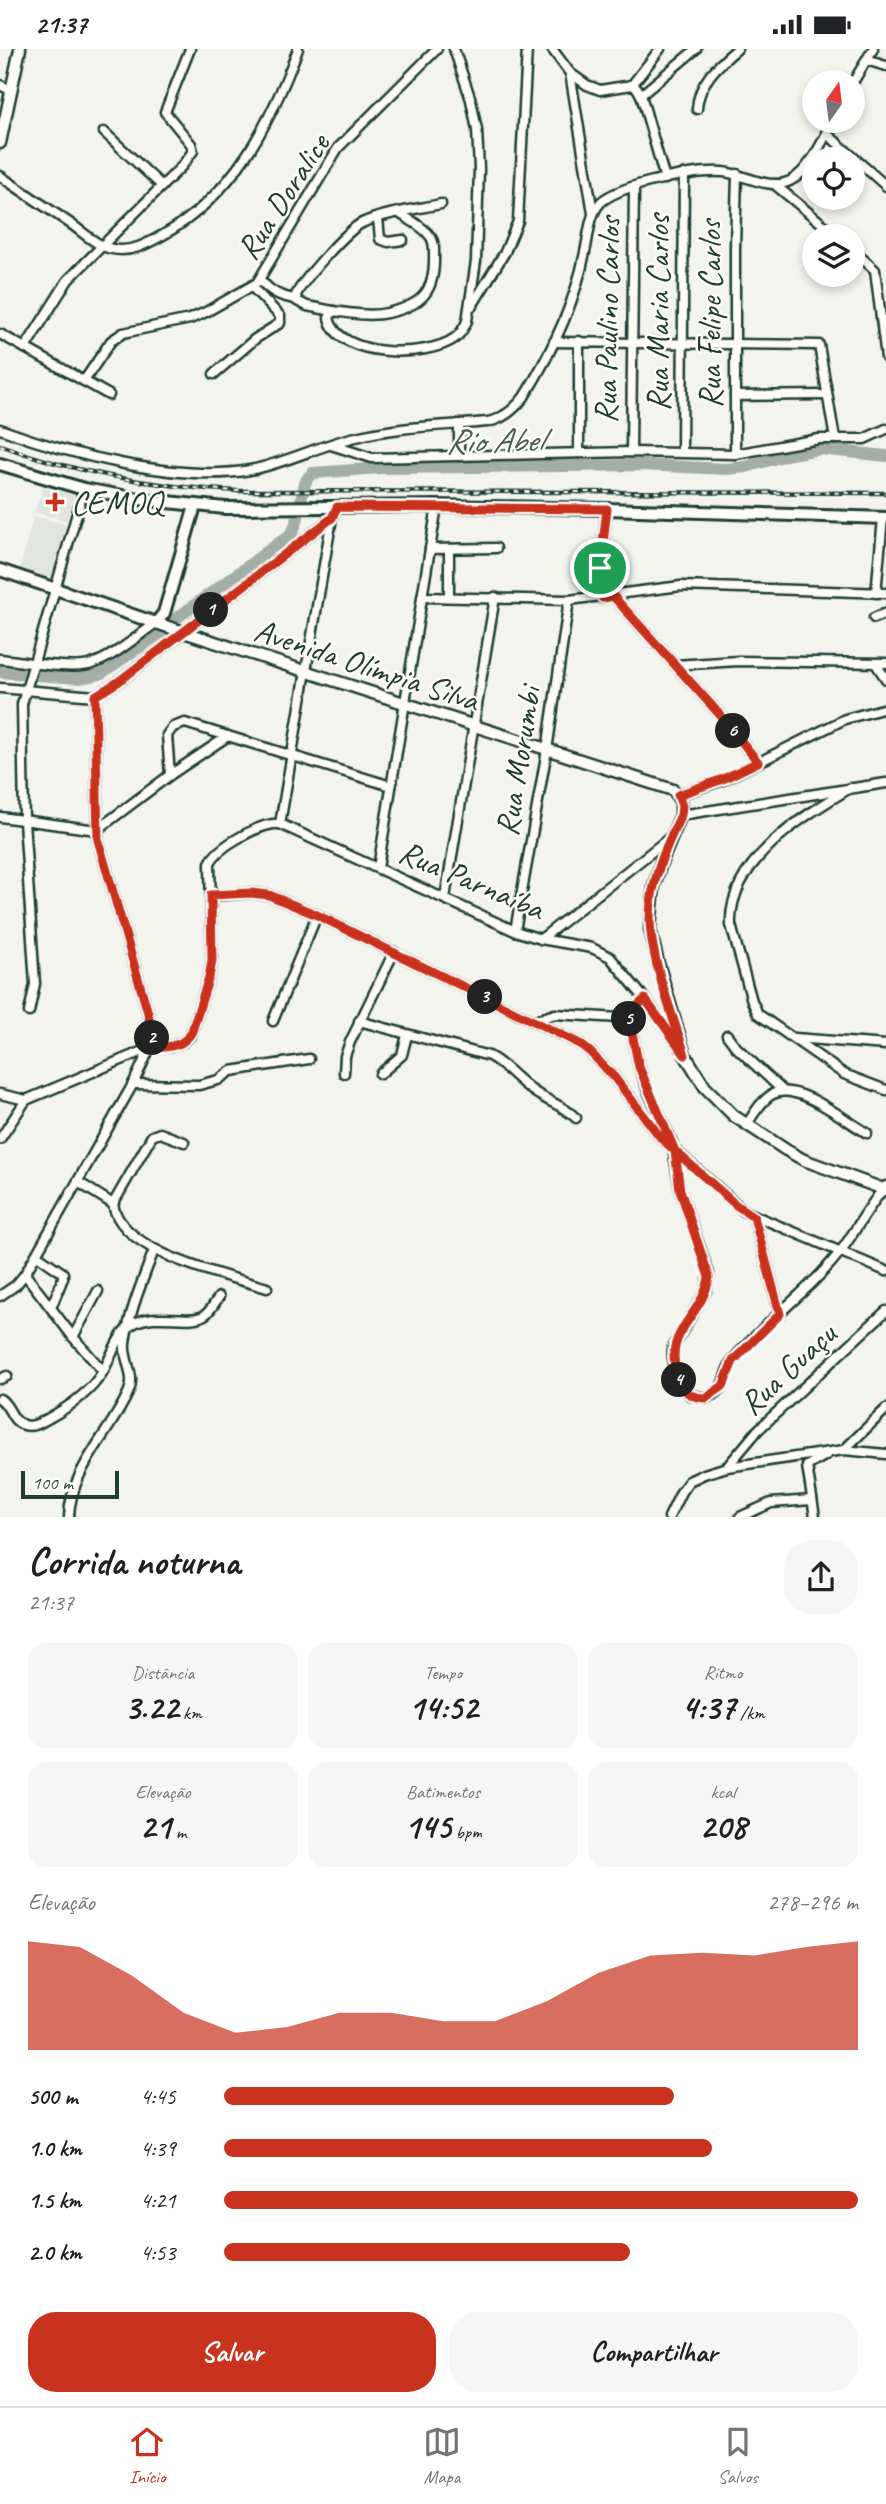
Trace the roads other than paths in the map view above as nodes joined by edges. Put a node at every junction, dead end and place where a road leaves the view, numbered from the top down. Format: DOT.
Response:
graph roads {
  1 [pos="20,49"];
  2 [pos="190,49"];
  3 [pos="298,49"];
  4 [pos="437,49"];
  5 [pos="454,49"];
  6 [pos="527,49"];
  7 [pos="552,49"];
  8 [pos="660,49"];
  9 [pos="696,49"];
  10 [pos="737,49"];
  11 [pos="873,49"];
  12 [pos="866,60"];
  13 [pos="886,66"];
  14 [pos="860,70"];
  15 [pos="570,73"];
  16 [pos="0,85"];
  17 [pos="632,85"];
  18 [pos="11,90"];
  19 [pos="642,95"];
  20 [pos="697,109"];
  21 [pos="104,132"];
  22 [pos="826,133"];
  23 [pos="0,143"];
  24 [pos="684,174"];
  25 [pos="737,174"];
  26 [pos="0,176"];
  27 [pos="665,179"];
  28 [pos="774,184"];
  29 [pos="162,186"];
  30 [pos="886,186"];
  31 [pos="634,188"];
  32 [pos="441,204"];
  33 [pos="399,213"];
  34 [pos="593,213"];
  35 [pos="378,218"];
  36 [pos="822,224"];
  37 [pos="403,240"];
  38 [pos="102,246"];
  39 [pos="865,259"];
  40 [pos="256,283"];
  41 [pos="296,299"];
  42 [pos="470,309"];
  43 [pos="333,311"];
  44 [pos="0,334"];
  45 [pos="579,341"];
  46 [pos="554,342"];
  47 [pos="632,342"];
  48 [pos="683,342"];
  49 [pos="735,343"];
  50 [pos="25,348"];
  51 [pos="886,358"];
  52 [pos="214,374"];
  53 [pos="84,381"];
  54 [pos="109,395"];
  55 [pos="735,395"];
  56 [pos="827,395"];
  57 [pos="459,424"];
  58 [pos="0,429"];
  59 [pos="886,429"];
  60 [pos="835,439"];
  61 [pos="331,445"];
  62 [pos="631,452"];
  63 [pos="682,452"];
  64 [pos="579,453"];
  65 [pos="735,454"];
  66 [pos="459,456"];
  67 [pos="0,464"];
  68 [pos="84,489"];
  69 [pos="195,506"];
  70 [pos="437,506"];
  71 [pos="337,507"];
  72 [pos="607,509"];
  73 [pos="332,518"];
  74 [pos="884,518"];
  75 [pos="496,548"];
  76 [pos="430,549"];
  77 [pos="449,549"];
  78 [pos="0,570"];
  79 [pos="54,587"];
  80 [pos="876,593"];
  81 [pos="886,593"];
  82 [pos="613,596"];
  83 [pos="422,597"];
  84 [pos="449,597"];
  85 [pos="495,597"];
  86 [pos="603,598"];
  87 [pos="569,600"];
  88 [pos="886,613"];
  89 [pos="874,618"];
  90 [pos="159,624"];
  91 [pos="178,631"];
  92 [pos="0,659"];
  93 [pos="881,663"];
  94 [pos="32,664"];
  95 [pos="675,665"];
  96 [pos="305,672"];
  97 [pos="886,679"];
  98 [pos="26,686"];
  99 [pos="0,688"];
  100 [pos="95,696"];
  101 [pos="405,704"];
  102 [pos="886,708"];
  103 [pos="474,726"];
  104 [pos="229,736"];
  105 [pos="547,750"];
  106 [pos="291,756"];
  107 [pos="758,762"];
  108 [pos="170,775"];
  109 [pos="886,783"];
  110 [pos="391,786"];
  111 [pos="850,788"];
  112 [pos="678,795"];
  113 [pos="681,815"];
  114 [pos="0,817"];
  115 [pos="24,821"];
  116 [pos="280,824"];
  117 [pos="97,830"];
  118 [pos="673,835"];
  119 [pos="378,868"];
  120 [pos="211,895"];
  121 [pos="445,898"];
  122 [pos="317,915"];
  123 [pos="515,930"];
  124 [pos="541,939"];
  125 [pos="394,952"];
  126 [pos="645,999"];
  127 [pos="29,1012"];
  128 [pos="628,1014"];
  129 [pos="273,1021"];
  130 [pos="359,1021"];
  131 [pos="533,1021"];
  132 [pos="407,1035"];
  133 [pos="727,1035"];
  134 [pos="794,1038"];
  135 [pos="886,1045"];
  136 [pos="150,1048"];
  137 [pos="685,1055"];
  138 [pos="309,1059"];
  139 [pos="344,1073"];
  140 [pos="380,1074"];
  141 [pos="133,1084"];
  142 [pos="886,1090"];
  143 [pos="783,1091"];
  144 [pos="0,1094"];
  145 [pos="26,1100"];
  146 [pos="576,1118"];
  147 [pos="747,1124"];
  148 [pos="867,1133"];
  149 [pos="0,1139"];
  150 [pos="184,1142"];
  151 [pos="675,1151"];
  152 [pos="78,1182"];
  153 [pos="885,1188"];
  154 [pos="113,1204"];
  155 [pos="754,1217"];
  156 [pos="154,1250"];
  157 [pos="841,1251"];
  158 [pos="37,1255"];
  159 [pos="886,1271"];
  160 [pos="25,1274"];
  161 [pos="267,1288"];
  162 [pos="98,1291"];
  163 [pos="0,1296"];
  164 [pos="219,1297"];
  165 [pos="51,1308"];
  166 [pos="886,1311"];
  167 [pos="780,1314"];
  168 [pos="129,1326"];
  169 [pos="73,1336"];
  170 [pos="103,1371"];
  171 [pos="0,1399"];
  172 [pos="886,1409"];
  173 [pos="839,1451"];
  174 [pos="886,1454"];
  175 [pos="727,1467"];
  176 [pos="812,1500"];
  177 [pos="69,1517"];
  178 [pos="670,1517"];
  179 [pos="740,1517"];
  180 [pos="815,1517"];
  1 -- 18 [label="street"];
  2 -- 29 [label="street"];
  3 -- 38 [label="street"];
  4 -- 40 [label="street, Rua Doralice"];
  5 -- 42 [label="street"];
  6 -- 42 [label="street"];
  7 -- 15 [label="street"];
  8 -- 17 [label="street"];
  9 -- 19 [label="street"];
  10 -- 20 [label="street"];
  11 -- 12 [label="street"];
  12 -- 13 [label="street"];
  12 -- 14 [label="street"];
  15 -- 17 [label="street"];
  15 -- 34 [label="street"];
  16 -- 18 [label="street"];
  17 -- 19 [label="street"];
  18 -- 23 [label="street"];
  19 -- 27 [label="street"];
  21 -- 29 [label="street"];
  22 -- 28 [label="street"];
  22 -- 30 [label="street"];
  24 -- 25 [label="street"];
  24 -- 27 [label="street"];
  24 -- 48 [label="street, Rua Maria Carlos"];
  25 -- 28 [label="street"];
  25 -- 49 [label="street, Rua Felipe Carlos"];
  26 -- 38 [label="street"];
  27 -- 31 [label="street"];
  28 -- 36 [label="street"];
  29 -- 38 [label="street"];
  31 -- 34 [label="street"];
  31 -- 47 [label="street, Rua Paulino Carlos"];
  32 -- 33 [label="street"];
  33 -- 35 [label="street"];
  33 -- 43 [label="street"];
  34 -- 46 [label="street"];
  35 -- 37 [label="street"];
  35 -- 41 [label="street"];
  38 -- 50 [label="street"];
  39 -- 51 [label="street"];
  40 -- 41 [label="street"];
  40 -- 52 [label="street"];
  40 -- 53 [label="street, Rua Doralice"];
  41 -- 43 [label="street"];
  42 -- 43 [label="street"];
  44 -- 50 [label="street"];
  45 -- 46 [label="street"];
  45 -- 47 [label="street"];
  45 -- 64 [label="street"];
  46 -- 57 [label="street"];
  47 -- 48 [label="street"];
  47 -- 62 [label="street, Rua Paulino Carlos"];
  48 -- 49 [label="street"];
  48 -- 63 [label="street, Rua Maria Carlos"];
  49 -- 55 [label="street, Rua Felipe Carlos"];
  49 -- 56 [label="street"];
  50 -- 53 [label="street"];
  53 -- 54 [label="street"];
  55 -- 56 [label="street"];
  55 -- 65 [label="street, Rua Felipe Carlos"];
  56 -- 60 [label="street"];
  57 -- 61 [label="street"];
  57 -- 66 [label="street"];
  58 -- 61 [label="street"];
  59 -- 60 [label="street"];
  60 -- 65 [label="street"];
  61 -- 66 [label="street"];
  62 -- 63 [label="street"];
  62 -- 64 [label="street"];
  63 -- 65 [label="street"];
  64 -- 66 [label="street"];
  67 -- 68 [label="main road"];
  68 -- 69 [label="main road"];
  68 -- 79 [label="street"];
  69 -- 71 [label="main road"];
  69 -- 90 [label="main road"];
  70 -- 71 [label="main road"];
  70 -- 72 [label="main road"];
  70 -- 76 [label="street"];
  71 -- 73 [label="street"];
  72 -- 74 [label="main road"];
  72 -- 86 [label="street"];
  73 -- 91 [label="street"];
  73 -- 96 [label="street"];
  74 -- 80 [label="street"];
  75 -- 77 [label="street"];
  76 -- 77 [label="street"];
  76 -- 83 [label="street"];
  77 -- 84 [label="street"];
  78 -- 79 [label="main road, Avenida Olímpia Silva"];
  79 -- 90 [label="main road, Avenida Olímpia Silva"];
  79 -- 94 [label="street"];
  80 -- 81 [label="street"];
  80 -- 82 [label="street"];
  82 -- 86 [label="street"];
  82 -- 95 [label="street"];
  83 -- 84 [label="street"];
  83 -- 101 [label="street"];
  84 -- 85 [label="street"];
  85 -- 87 [label="street"];
  85 -- 103 [label="street"];
  86 -- 87 [label="street"];
  87 -- 105 [label="street, Rua Morumbi"];
  88 -- 89 [label="street"];
  90 -- 91 [label="street, Avenida Olímpia Silva"];
  90 -- 94 [label="street"];
  91 -- 96 [label="street, Avenida Olímpia Silva"];
  91 -- 100 [label="street"];
  92 -- 94 [label="street"];
  93 -- 95 [label="street"];
  93 -- 97 [label="street"];
  94 -- 98 [label="street"];
  95 -- 107 [label="street"];
  96 -- 101 [label="street, Avenida Olímpia Silva"];
  96 -- 106 [label="street"];
  98 -- 99 [label="street"];
  98 -- 100 [label="street"];
  98 -- 115 [label="street"];
  100 -- 117 [label="street"];
  101 -- 103 [label="street, Avenida Olímpia Silva"];
  101 -- 110 [label="street"];
  102 -- 107 [label="street"];
  103 -- 105 [label="street, Avenida Olímpia Silva"];
  103 -- 121 [label="street"];
  104 -- 106 [label="street"];
  104 -- 108 [label="street"];
  104 -- 108 [label="street"];
  105 -- 112 [label="street, Avenida Olímpia Silva"];
  105 -- 123 [label="street, Rua Morumbi"];
  106 -- 110 [label="street"];
  106 -- 116 [label="street"];
  107 -- 112 [label="street"];
  108 -- 117 [label="street"];
  109 -- 111 [label="street"];
  110 -- 119 [label="street"];
  111 -- 113 [label="street"];
  111 -- 134 [label="street"];
  112 -- 113 [label="street"];
  113 -- 118 [label="street"];
  114 -- 115 [label="street"];
  115 -- 117 [label="street"];
  115 -- 127 [label="street"];
  116 -- 119 [label="street, Rua Parnaíba"];
  116 -- 120 [label="street"];
  117 -- 136 [label="street"];
  118 -- 124 [label="street"];
  118 -- 137 [label="street"];
  119 -- 121 [label="street, Rua Parnaíba"];
  120 -- 122 [label="street"];
  120 -- 136 [label="street"];
  121 -- 123 [label="street, Rua Parnaíba"];
  122 -- 125 [label="street"];
  122 -- 129 [label="street"];
  123 -- 124 [label="street, Rua Parnaíba"];
  124 -- 126 [label="street, Rua Parnaíba"];
  125 -- 130 [label="street"];
  125 -- 131 [label="street"];
  126 -- 128 [label="street"];
  126 -- 137 [label="street, Rua Parnaíba"];
  128 -- 131 [label="street"];
  128 -- 151 [label="street"];
  130 -- 132 [label="street"];
  130 -- 139 [label="street"];
  131 -- 151 [label="street"];
  132 -- 140 [label="street"];
  132 -- 146 [label="street"];
  133 -- 143 [label="street"];
  134 -- 135 [label="street"];
  134 -- 142 [label="street"];
  136 -- 141 [label="street"];
  136 -- 145 [label="street"];
  137 -- 147 [label="street"];
  138 -- 141 [label="street"];
  141 -- 152 [label="street"];
  143 -- 147 [label="street"];
  143 -- 148 [label="street"];
  144 -- 145 [label="street"];
  145 -- 149 [label="street"];
  147 -- 153 [label="street"];
  150 -- 154 [label="street"];
  151 -- 155 [label="street"];
  151 -- 167 [label="street"];
  152 -- 154 [label="street"];
  152 -- 158 [label="street"];
  153 -- 157 [label="street"];
  154 -- 156 [label="street"];
  155 -- 157 [label="street"];
  155 -- 167 [label="street"];
  156 -- 161 [label="street"];
  156 -- 168 [label="street"];
  157 -- 159 [label="street"];
  157 -- 167 [label="street"];
  158 -- 160 [label="street"];
  158 -- 165 [label="street"];
  160 -- 163 [label="street"];
  160 -- 165 [label="street"];
  162 -- 169 [label="street"];
  164 -- 168 [label="street"];
  165 -- 169 [label="street"];
  166 -- 175 [label="street, Rua Guaçu"];
  168 -- 170 [label="street"];
  168 -- 177 [label="street"];
  169 -- 170 [label="street"];
  170 -- 171 [label="street"];
  172 -- 173 [label="street"];
  173 -- 174 [label="street"];
  173 -- 175 [label="street"];
  173 -- 176 [label="street"];
  175 -- 178 [label="street"];
  176 -- 179 [label="street"];
  176 -- 180 [label="street"];
}
